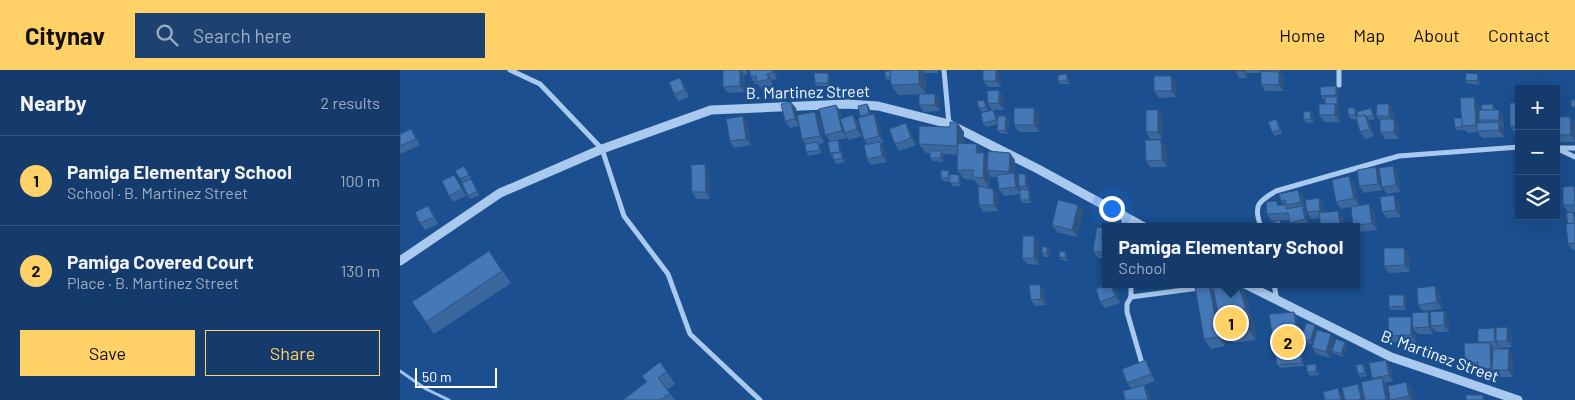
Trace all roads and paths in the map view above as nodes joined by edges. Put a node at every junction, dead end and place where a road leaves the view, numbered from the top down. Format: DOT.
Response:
graph roads {
  1 [pos="510,70"];
  2 [pos="944,70"];
  3 [pos="1339,70"];
  4 [pos="1339,85"];
  5 [pos="949,124"];
  6 [pos="1515,146"];
  7 [pos="1560,148"];
  8 [pos="1575,148"];
  9 [pos="602,149"];
  10 [pos="1560,150"];
  11 [pos="1575,157"];
  12 [pos="1124,216"];
  13 [pos="1125,223"];
  14 [pos="1137,223"];
  15 [pos="1260,223"];
  16 [pos="400,261"];
  17 [pos="1131,288"];
  18 [pos="1199,288"];
  19 [pos="1253,288"];
  20 [pos="1275,288"];
  21 [pos="1131,297"];
  22 [pos="1277,301"];
  23 [pos="1141,360"];
  24 [pos="760,400"];
  25 [pos="1518,400"];
  1 -- 9 [label="street"];
  2 -- 5 [label="street"];
  3 -- 4 [label="street"];
  5 -- 9 [label="street, B. Martinez Street"];
  5 -- 12 [label="street, B. Martinez Street"];
  6 -- 15 [label="street"];
  7 -- 8 [label="street"];
  9 -- 16 [label="street, B. Martinez Street"];
  9 -- 24 [label="street"];
  10 -- 11 [label="street"];
  12 -- 13 [label="street"];
  12 -- 14 [label="street, B. Martinez Street"];
  17 -- 21 [label="street"];
  18 -- 21 [label="street"];
  19 -- 22 [label="street, B. Martinez Street"];
  20 -- 22 [label="street"];
  21 -- 23 [label="street"];
  22 -- 25 [label="street, B. Martinez Street"];
}
